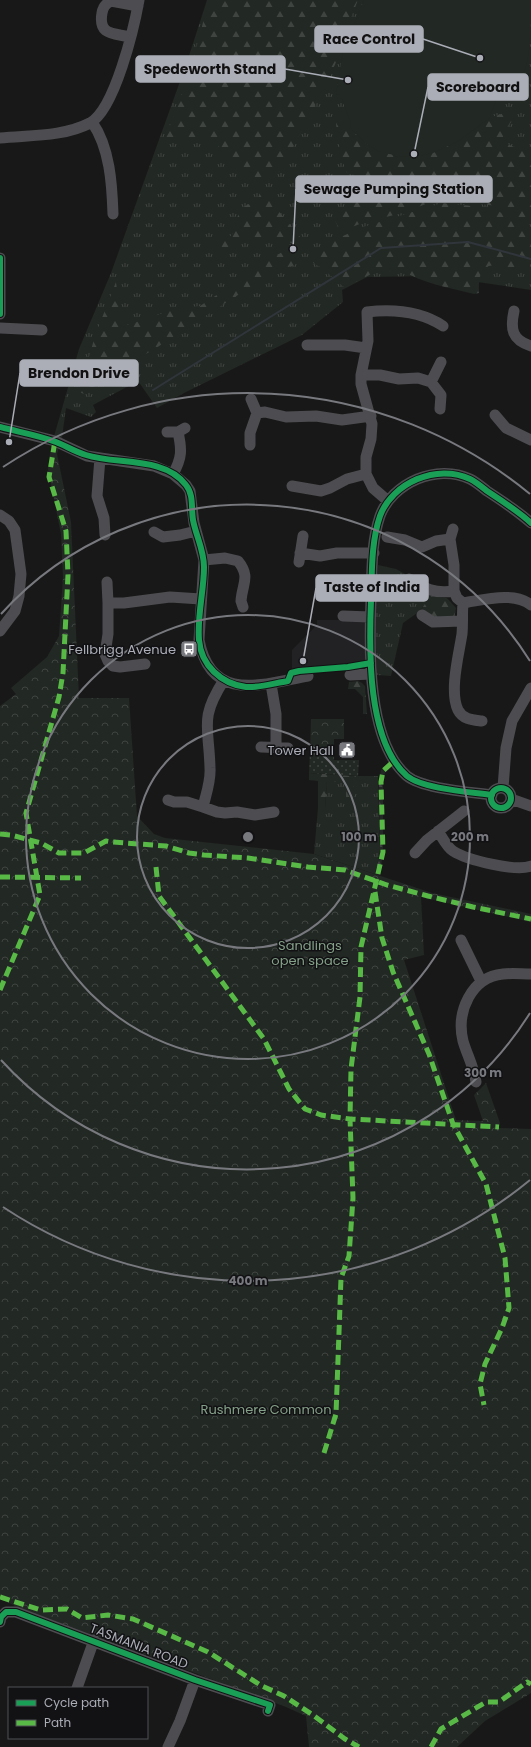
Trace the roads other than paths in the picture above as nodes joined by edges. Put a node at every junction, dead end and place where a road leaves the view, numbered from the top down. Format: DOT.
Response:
graph roads {
  1 [pos="139,3"];
  2 [pos="130,37"];
  3 [pos="92,122"];
  4 [pos="0,138"];
  5 [pos="113,214"];
  6 [pos="0,258"];
  7 [pos="514,311"];
  8 [pos="0,314"];
  9 [pos="443,326"];
  10 [pos="0,328"];
  11 [pos="42,330"];
  12 [pos="307,345"];
  13 [pos="531,346"];
  14 [pos="366,348"];
  15 [pos="441,362"];
  16 [pos="361,375"];
  17 [pos="431,382"];
  18 [pos="250,399"];
  19 [pos="440,409"];
  20 [pos="257,413"];
  21 [pos="495,415"];
  22 [pos="371,416"];
  23 [pos="0,427"];
  24 [pos="177,431"];
  25 [pos="531,440"];
  26 [pos="248,447"];
  27 [pos="100,458"];
  28 [pos="173,474"];
  29 [pos="366,474"];
  30 [pos="289,485"];
  31 [pos="388,501"];
  32 [pos="0,515"];
  33 [pos="530,520"];
  34 [pos="196,531"];
  35 [pos="154,532"];
  36 [pos="106,536"];
  37 [pos="303,536"];
  38 [pos="387,537"];
  39 [pos="374,553"];
  40 [pos="204,560"];
  41 [pos="409,579"];
  42 [pos="108,582"];
  43 [pos="454,591"];
  44 [pos="201,599"];
  45 [pos="239,600"];
  46 [pos="108,603"];
  47 [pos="463,603"];
  48 [pos="531,604"];
  49 [pos="422,615"];
  50 [pos="343,616"];
  51 [pos="370,617"];
  52 [pos="462,622"];
  53 [pos="0,631"];
  54 [pos="147,664"];
  55 [pos="371,674"];
  56 [pos="350,675"];
  57 [pos="308,676"];
  58 [pos="224,680"];
  59 [pos="271,684"];
  60 [pos="531,688"];
  61 [pos="482,721"];
  62 [pos="261,747"];
  63 [pos="276,747"];
  64 [pos="288,748"];
  65 [pos="503,788"];
  66 [pos="492,795"];
  67 [pos="511,799"];
  68 [pos="175,804"];
  69 [pos="531,806"];
  70 [pos="203,807"];
  71 [pos="274,812"];
  72 [pos="464,812"];
  73 [pos="438,832"];
  74 [pos="415,853"];
  75 [pos="531,866"];
  76 [pos="461,940"];
  77 [pos="531,974"];
  78 [pos="481,982"];
  79 [pos="476,1082"];
  80 [pos="0,1622"];
  81 [pos="94,1640"];
  82 [pos="195,1680"];
  83 [pos="77,1687"];
  84 [pos="268,1711"];
  85 [pos="168,1747"];
  1 -- 2 [label="street"];
  1 -- 2 [label="street"];
  2 -- 3 [label="street"];
  3 -- 4 [label="street"];
  3 -- 5 [label="street"];
  6 -- 8 [label="street"];
  7 -- 13 [label="street"];
  9 -- 14 [label="street"];
  10 -- 11 [label="street"];
  12 -- 14 [label="street"];
  14 -- 16 [label="street"];
  15 -- 17 [label="street"];
  16 -- 17 [label="street"];
  16 -- 22 [label="street"];
  17 -- 19 [label="street"];
  18 -- 20 [label="street"];
  20 -- 22 [label="street"];
  20 -- 26 [label="street"];
  21 -- 25 [label="street"];
  22 -- 29 [label="street"];
  23 -- 27 [label="street"];
  24 -- 28 [label="street"];
  27 -- 28 [label="street"];
  27 -- 36 [label="street"];
  28 -- 34 [label="street"];
  29 -- 30 [label="street"];
  29 -- 31 [label="street"];
  31 -- 33 [label="street"];
  31 -- 39 [label="street"];
  32 -- 53 [label="street"];
  34 -- 35 [label="street"];
  34 -- 40 [label="street"];
  37 -- 39 [label="street"];
  38 -- 43 [label="street"];
  39 -- 51 [label="street"];
  40 -- 44 [label="street"];
  40 -- 45 [label="street"];
  41 -- 43 [label="street"];
  42 -- 46 [label="street"];
  43 -- 47 [label="street"];
  44 -- 46 [label="street"];
  44 -- 58 [label="street"];
  46 -- 54 [label="street"];
  47 -- 48 [label="street"];
  47 -- 52 [label="street"];
  49 -- 52 [label="street"];
  50 -- 51 [label="street"];
  51 -- 55 [label="street"];
  52 -- 61 [label="street"];
  55 -- 56 [label="street"];
  55 -- 66 [label="street"];
  57 -- 59 [label="street"];
  58 -- 59 [label="street"];
  58 -- 70 [label="street"];
  59 -- 63 [label="street"];
  60 -- 65 [label="street"];
  62 -- 63 [label="street"];
  63 -- 64 [label="street"];
  65 -- 66 [label="street"];
  65 -- 67 [label="street"];
  66 -- 67 [label="street"];
  67 -- 69 [label="street"];
  68 -- 70 [label="street"];
  70 -- 71 [label="street"];
  72 -- 73 [label="street"];
  73 -- 74 [label="street"];
  73 -- 75 [label="street"];
  76 -- 78 [label="street"];
  77 -- 78 [label="street"];
  78 -- 79 [label="street"];
  80 -- 81 [label="street, TASMANIA ROAD"];
  81 -- 82 [label="street, TASMANIA ROAD"];
  81 -- 83 [label="street"];
  82 -- 84 [label="street, TASMANIA ROAD"];
  82 -- 85 [label="street"];
}
